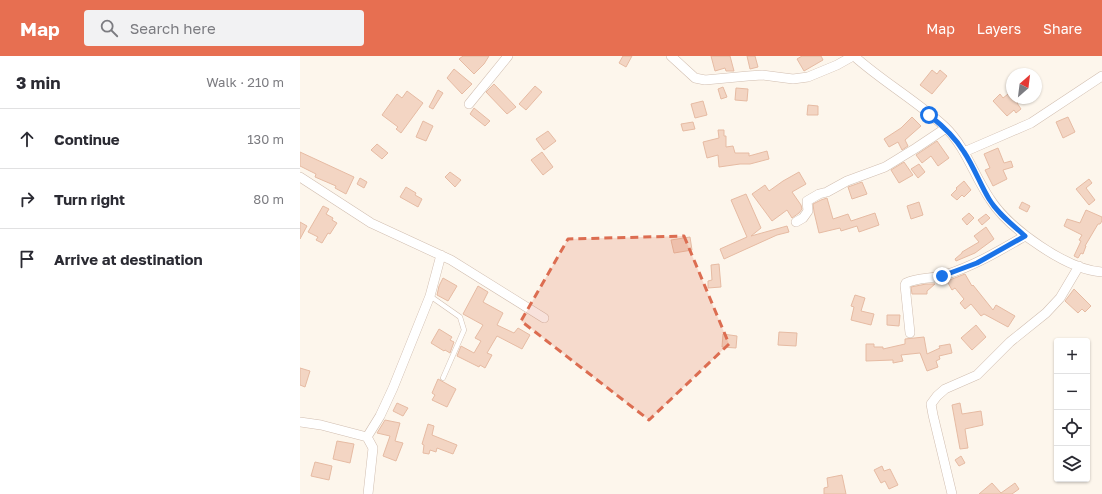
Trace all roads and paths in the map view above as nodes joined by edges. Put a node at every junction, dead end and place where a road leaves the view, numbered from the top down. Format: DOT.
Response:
graph roads {
  1 [pos="508,56"];
  2 [pos="671,56"];
  3 [pos="854,56"];
  4 [pos="1102,76"];
  5 [pos="469,104"];
  6 [pos="946,128"];
  7 [pos="964,152"];
  8 [pos="300,176"];
  9 [pos="796,222"];
  10 [pos="1025,236"];
  11 [pos="441,255"];
  12 [pos="1079,266"];
  13 [pos="1102,272"];
  14 [pos="430,296"];
  15 [pos="544,318"];
  16 [pos="910,333"];
  17 [pos="443,378"];
  18 [pos="300,422"];
  19 [pos="367,437"];
  20 [pos="368,494"];
  21 [pos="952,494"];
  1 -- 5 [label="street"];
  2 -- 3 [label="street"];
  3 -- 6 [label="street"];
  4 -- 7 [label="street"];
  6 -- 7 [label="street"];
  6 -- 9 [label="street"];
  7 -- 10 [label="street"];
  8 -- 11 [label="street"];
  10 -- 12 [label="street"];
  10 -- 16 [label="street"];
  11 -- 14 [label="street"];
  11 -- 15 [label="street"];
  12 -- 13 [label="street"];
  12 -- 21 [label="street"];
  14 -- 17 [label="lane"];
  14 -- 19 [label="street"];
  18 -- 19 [label="street"];
  19 -- 20 [label="street"];
}
